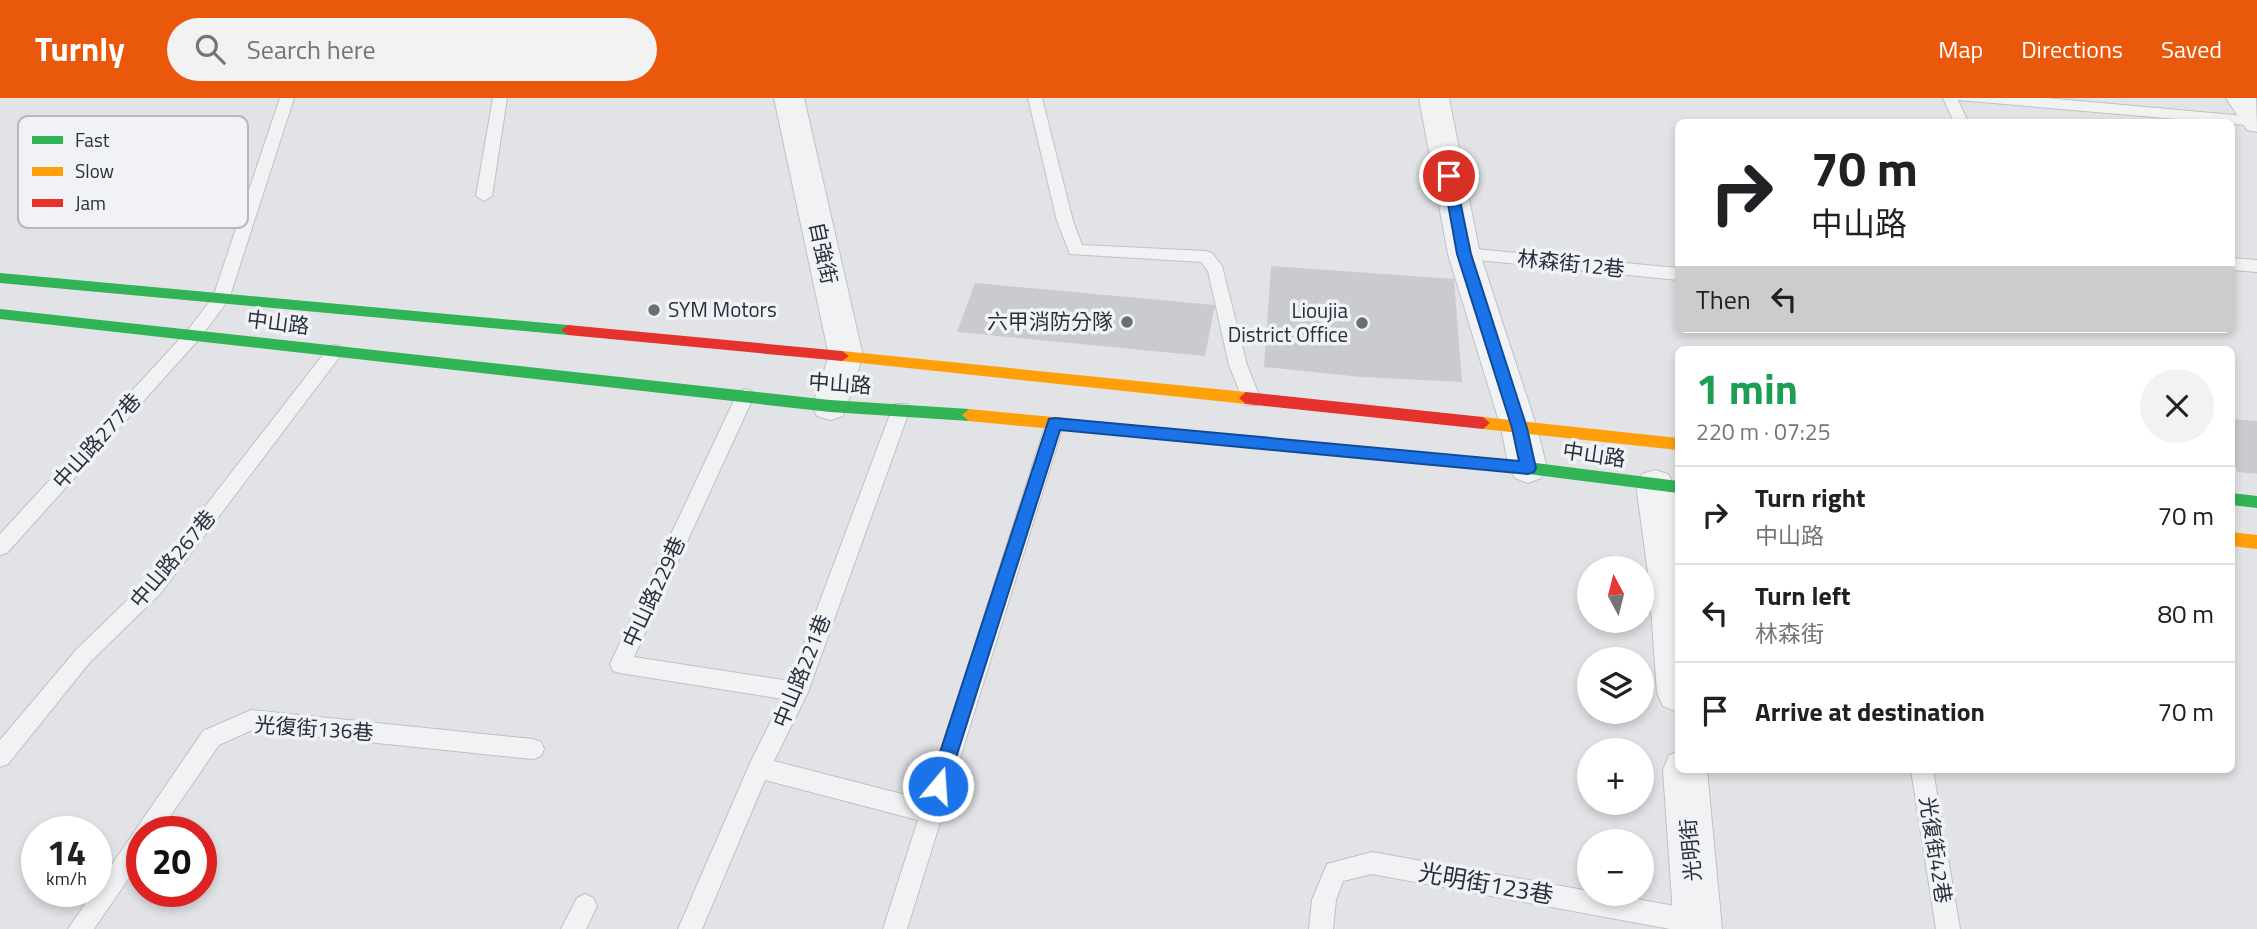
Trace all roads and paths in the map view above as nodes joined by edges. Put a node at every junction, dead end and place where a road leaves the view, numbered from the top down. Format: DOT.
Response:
graph roads {
  1 [pos="287,98"];
  2 [pos="500,98"];
  3 [pos="789,98"];
  4 [pos="1035,98"];
  5 [pos="1434,98"];
  6 [pos="1950,98"];
  7 [pos="1964,98"];
  8 [pos="2241,98"];
  9 [pos="2040,100"];
  10 [pos="1960,119"];
  11 [pos="2219,119"];
  12 [pos="2235,121"];
  13 [pos="2257,123"];
  14 [pos="484,196"];
  15 [pos="248,217"];
  16 [pos="244,228"];
  17 [pos="1464,254"];
  18 [pos="2235,264"];
  19 [pos="2257,266"];
  20 [pos="1675,274"];
  21 [pos="0,278"];
  22 [pos="221,299"];
  23 [pos="0,314"];
  24 [pos="194,334"];
  25 [pos="335,351"];
  26 [pos="846,356"];
  27 [pos="745,396"];
  28 [pos="1252,400"];
  29 [pos="830,406"];
  30 [pos="901,409"];
  31 [pos="1055,424"];
  32 [pos="1519,428"];
  33 [pos="1675,444"];
  34 [pos="1528,468"];
  35 [pos="1667,486"];
  36 [pos="2235,499"];
  37 [pos="2257,502"];
  38 [pos="2235,540"];
  39 [pos="2257,542"];
  40 [pos="0,547"];
  41 [pos="1675,655"];
  42 [pos="797,692"];
  43 [pos="533,750"];
  44 [pos="0,757"];
  45 [pos="759,768"];
  46 [pos="1685,773"];
  47 [pos="1922,773"];
  48 [pos="930,812"];
  49 [pos="157,816"];
  50 [pos="126,862"];
  51 [pos="585,906"];
  52 [pos="1697,926"];
  53 [pos="80,929"];
  54 [pos="573,929"];
  55 [pos="690,929"];
  56 [pos="895,929"];
  57 [pos="1321,929"];
  58 [pos="1948,929"];
  1 -- 15 [label="lane, 中山路277巷"];
  2 -- 14 [label="lane"];
  3 -- 26 [label="street, 自強街"];
  4 -- 28 [label="lane"];
  5 -- 17 [label="street"];
  6 -- 10 [label="lane"];
  7 -- 9 [label="lane"];
  8 -- 13 [label="street"];
  9 -- 11 [label="lane"];
  12 -- 13 [label="lane"];
  16 -- 22 [label="lane, 中山路277巷"];
  17 -- 20 [label="lane, 林森街12巷"];
  17 -- 32 [label="street"];
  18 -- 19 [label="lane"];
  21 -- 22 [label="main road, 中山路"];
  22 -- 24 [label="lane, 中山路277巷"];
  22 -- 26 [label="main road, 中山路"];
  23 -- 24 [label="main road, 中山路"];
  24 -- 25 [label="main road, 中山路"];
  24 -- 40 [label="lane, 中山路277巷"];
  25 -- 27 [label="main road, 中山路"];
  25 -- 44 [label="lane, 中山路267巷"];
  26 -- 28 [label="main road, 中山路"];
  26 -- 29 [label="street"];
  27 -- 29 [label="main road, 中山路"];
  27 -- 42 [label="lane, 中山路229巷"];
  28 -- 32 [label="main road, 中山路"];
  29 -- 30 [label="main road, 中山路"];
  30 -- 31 [label="main road, 中山路"];
  30 -- 42 [label="lane, 中山路221巷"];
  31 -- 34 [label="main road, 中山路"];
  31 -- 48 [label="lane"];
  32 -- 33 [label="main road, 中山路"];
  32 -- 34 [label="street"];
  34 -- 35 [label="main road, 中山路"];
  35 -- 41 [label="street"];
  36 -- 37 [label="main road"];
  38 -- 39 [label="main road"];
  42 -- 45 [label="lane, 中山路221巷"];
  43 -- 49 [label="lane, 光復街136巷"];
  45 -- 48 [label="lane"];
  45 -- 55 [label="lane, 中山路221巷"];
  46 -- 52 [label="street, 光明街"];
  47 -- 58 [label="lane, 光復街42巷"];
  48 -- 56 [label="lane"];
  50 -- 53 [label="lane"];
  51 -- 54 [label="lane"];
  52 -- 57 [label="lane, 光明街123巷"];
}
